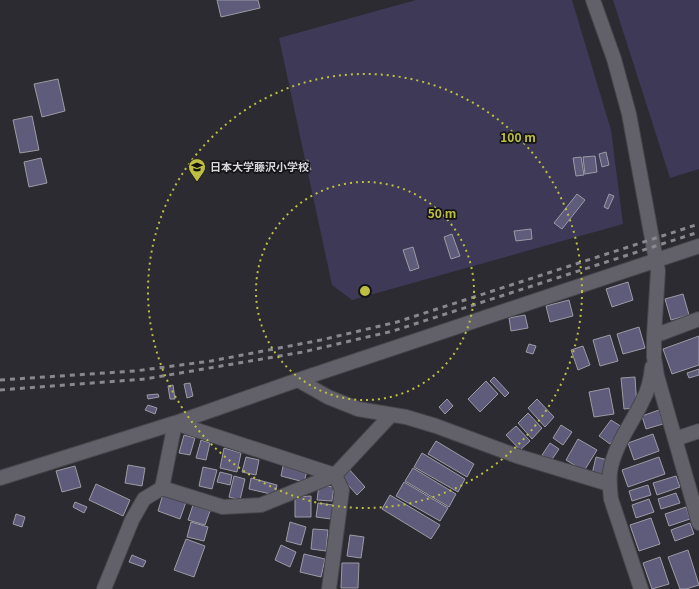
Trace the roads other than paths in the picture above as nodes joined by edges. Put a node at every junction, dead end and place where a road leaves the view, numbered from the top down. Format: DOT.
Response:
graph roads {
  1 [pos="593,0"];
  2 [pos="699,246"];
  3 [pos="656,261"];
  4 [pos="699,319"];
  5 [pos="654,336"];
  6 [pos="654,357"];
  7 [pos="298,380"];
  8 [pos="391,416"];
  9 [pos="175,423"];
  10 [pos="699,431"];
  11 [pos="675,439"];
  12 [pos="335,475"];
  13 [pos="0,478"];
  14 [pos="609,484"];
  15 [pos="162,488"];
  16 [pos="699,522"];
  17 [pos="104,589"];
  18 [pos="328,589"];
  19 [pos="641,589"];
  1 -- 3 [label="street"];
  2 -- 3 [label="street"];
  3 -- 5 [label="street"];
  3 -- 7 [label="street"];
  4 -- 5 [label="street"];
  5 -- 6 [label="street"];
  6 -- 11 [label="street"];
  6 -- 14 [label="street"];
  7 -- 8 [label="street"];
  7 -- 9 [label="street"];
  8 -- 12 [label="street"];
  8 -- 14 [label="street"];
  9 -- 12 [label="street"];
  9 -- 13 [label="street"];
  9 -- 15 [label="street"];
  10 -- 11 [label="street"];
  11 -- 16 [label="street"];
  12 -- 15 [label="street"];
  12 -- 18 [label="street"];
  14 -- 19 [label="street"];
  15 -- 17 [label="street"];
}
